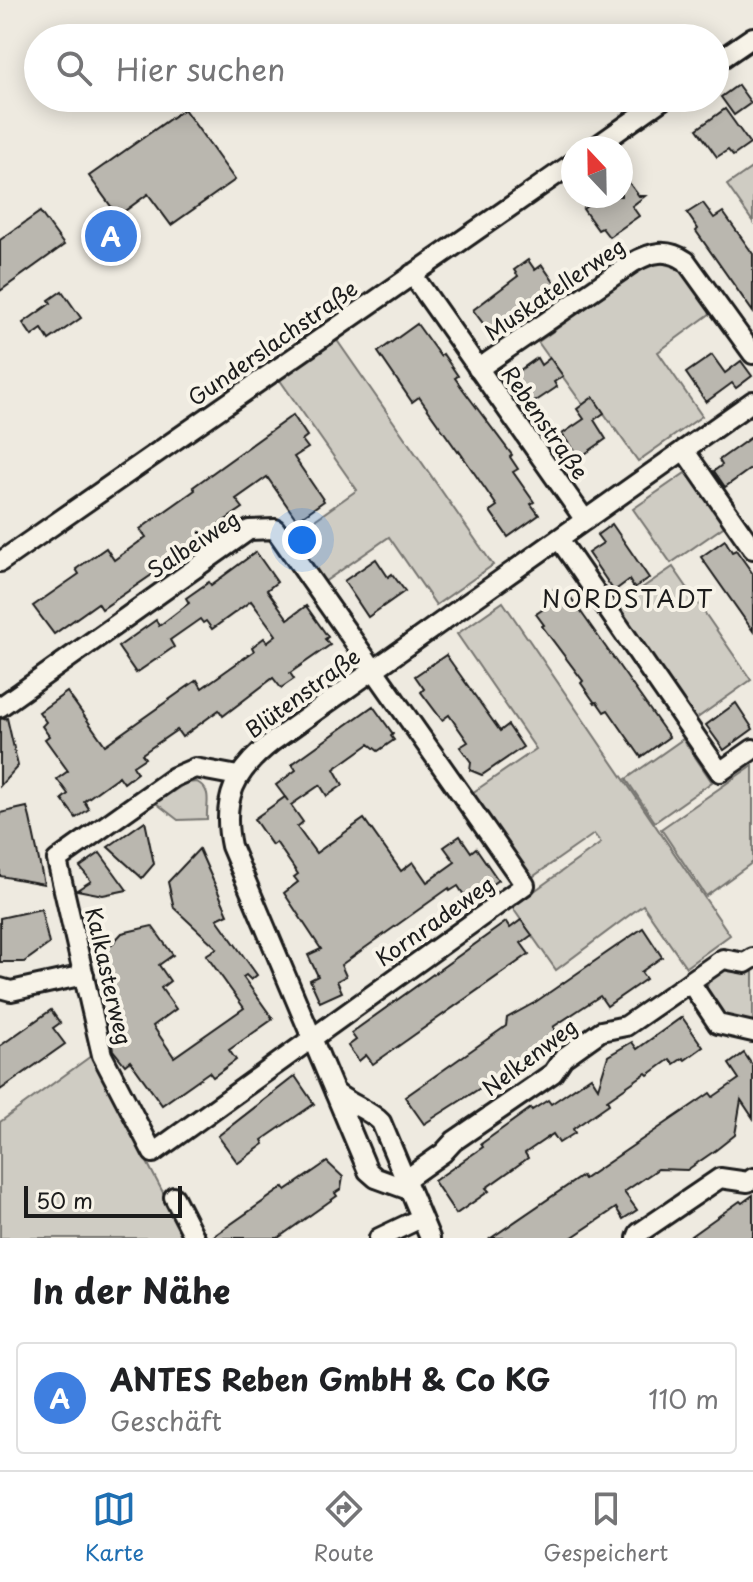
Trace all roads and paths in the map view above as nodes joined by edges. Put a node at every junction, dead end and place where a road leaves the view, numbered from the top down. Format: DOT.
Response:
graph roads {
  1 [pos="753,37"];
  2 [pos="729,53"];
  3 [pos="645,112"];
  4 [pos="611,136"];
  5 [pos="561,171"];
  6 [pos="412,274"];
  7 [pos="753,354"];
  8 [pos="478,369"];
  9 [pos="753,401"];
  10 [pos="684,450"];
  11 [pos="585,520"];
  12 [pos="559,539"];
  13 [pos="753,549"];
  14 [pos="0,562"];
  15 [pos="374,669"];
  16 [pos="0,707"];
  17 [pos="753,749"];
  18 [pos="238,776"];
  19 [pos="753,958"];
  20 [pos="84,975"];
  21 [pos="690,982"];
  22 [pos="0,988"];
  23 [pos="753,1032"];
  24 [pos="313,1036"];
  25 [pos="335,1092"];
  26 [pos="753,1178"];
  27 [pos="407,1185"];
  28 [pos="174,1197"];
  29 [pos="421,1218"];
  30 [pos="195,1238"];
  31 [pos="379,1238"];
  32 [pos="430,1238"];
  33 [pos="637,1238"];
  1 -- 2 [label="street"];
  3 -- 4 [label="street"];
  5 -- 6 [label="street, Gunderslachstraße"];
  6 -- 8 [label="street, Rebenstraße"];
  6 -- 14 [label="street, Gunderslachstraße"];
  7 -- 8 [label="street, Muskatellerweg"];
  8 -- 11 [label="street, Rebenstraße"];
  9 -- 10 [label="street"];
  10 -- 11 [label="street"];
  10 -- 13 [label="street"];
  11 -- 12 [label="street"];
  12 -- 15 [label="street, Blütenstraße"];
  12 -- 17 [label="street"];
  15 -- 16 [label="street, Salbeiweg"];
  15 -- 18 [label="street, Blütenstraße"];
  15 -- 24 [label="street, Kornradeweg"];
  18 -- 20 [label="street, Kalkasterweg"];
  18 -- 24 [label="street, Blütenstraße"];
  19 -- 21 [label="street, Nelkenweg"];
  20 -- 22 [label="street"];
  20 -- 24 [label="street, Kalkasterweg"];
  21 -- 23 [label="street"];
  21 -- 27 [label="street, Nelkenweg"];
  24 -- 25 [label="street, Blütenstraße"];
  25 -- 27 [label="street"];
  25 -- 27 [label="street, Blütenstraße"];
  26 -- 33 [label="street"];
  27 -- 29 [label="street"];
  28 -- 30 [label="street"];
  29 -- 31 [label="street"];
  29 -- 32 [label="street"];
}
